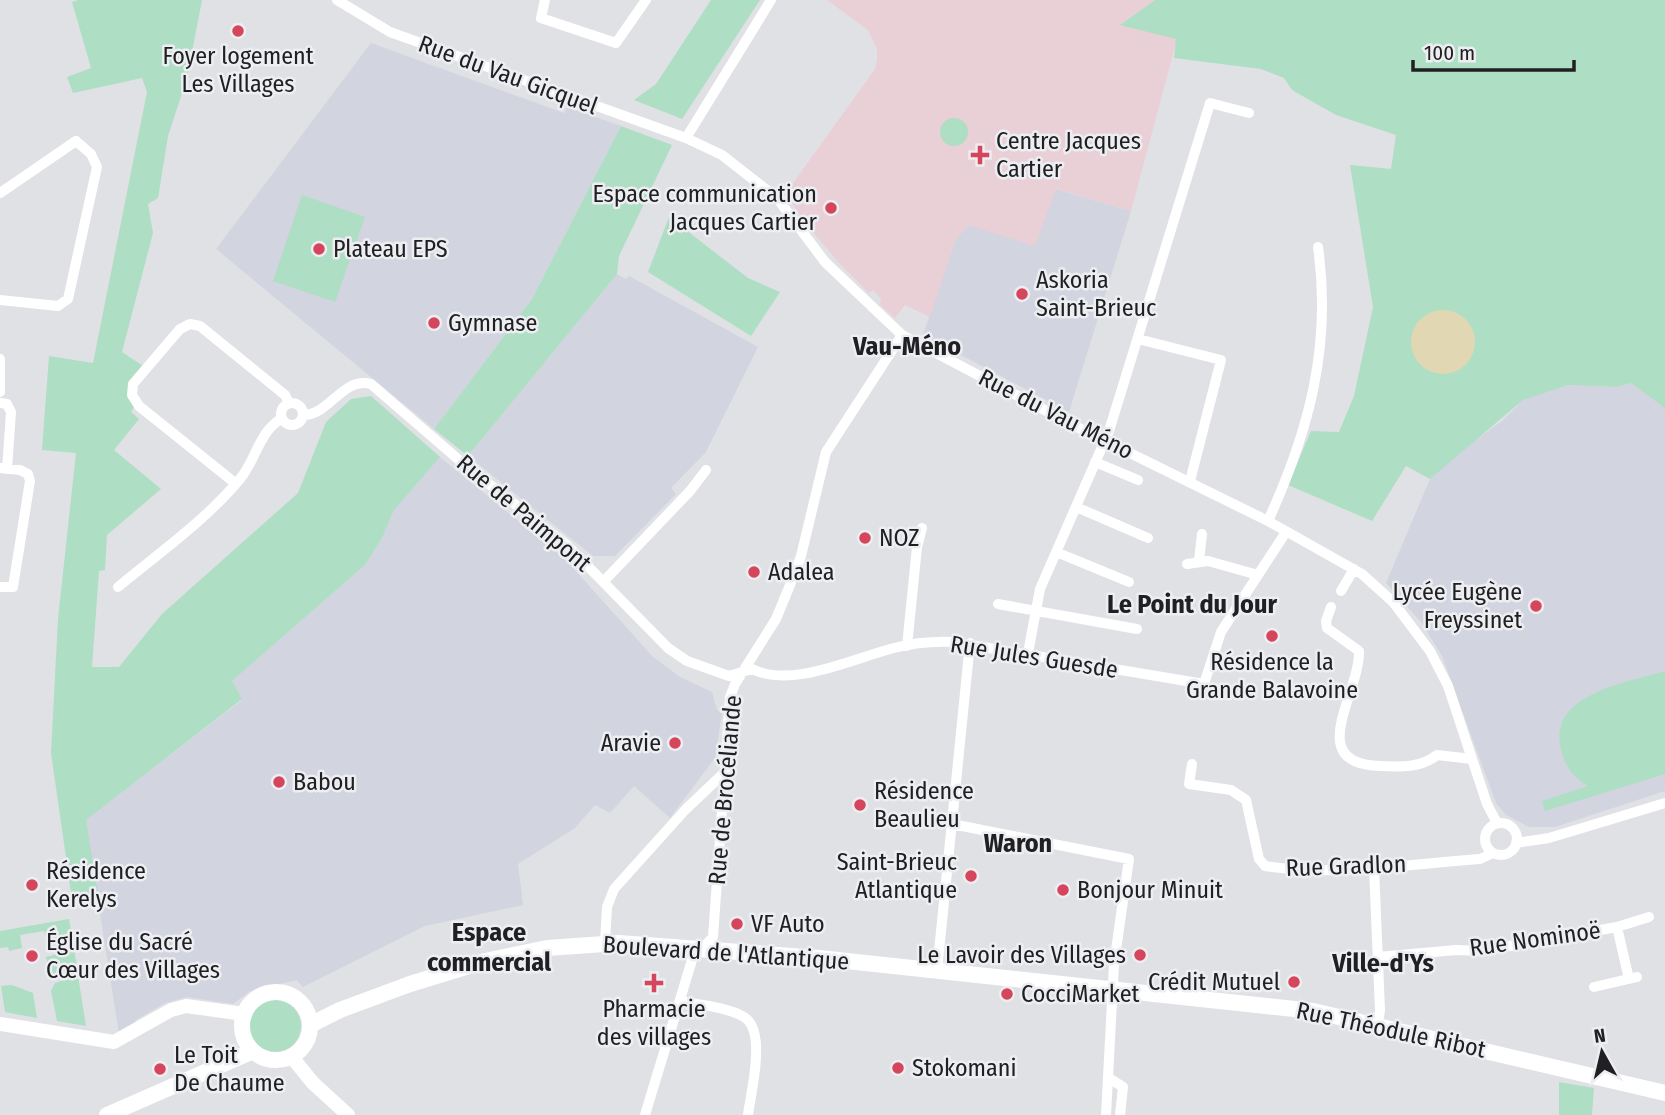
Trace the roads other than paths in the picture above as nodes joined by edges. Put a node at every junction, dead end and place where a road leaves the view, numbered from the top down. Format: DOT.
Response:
graph roads {
  1 [pos="337,0"];
  2 [pos="545,0"];
  3 [pos="646,0"];
  4 [pos="771,0"];
  5 [pos="1249,114"];
  6 [pos="686,138"];
  7 [pos="0,193"];
  8 [pos="1318,247"];
  9 [pos="0,300"];
  10 [pos="902,335"];
  11 [pos="1138,339"];
  12 [pos="0,359"];
  13 [pos="0,392"];
  14 [pos="289,403"];
  15 [pos="0,404"];
  16 [pos="303,415"];
  17 [pos="282,418"];
  18 [pos="1105,439"];
  19 [pos="1096,462"];
  20 [pos="4,468"];
  21 [pos="706,470"];
  22 [pos="1138,480"];
  23 [pos="1191,481"];
  24 [pos="235,484"];
  25 [pos="1076,508"];
  26 [pos="1268,521"];
  27 [pos="922,528"];
  28 [pos="1286,532"];
  29 [pos="1202,534"];
  30 [pos="1148,538"];
  31 [pos="1056,552"];
  32 [pos="1199,561"];
  33 [pos="1187,564"];
  34 [pos="1354,569"];
  35 [pos="1258,575"];
  36 [pos="604,581"];
  37 [pos="1129,582"];
  38 [pos="0,587"];
  39 [pos="118,587"];
  40 [pos="1341,591"];
  41 [pos="998,604"];
  42 [pos="1331,607"];
  43 [pos="1036,610"];
  44 [pos="1138,629"];
  45 [pos="970,643"];
  46 [pos="907,646"];
  47 [pos="1028,653"];
  48 [pos="742,672"];
  49 [pos="1472,759"];
  50 [pos="1192,764"];
  51 [pos="724,773"];
  52 [pos="1665,803"];
  53 [pos="1497,823"];
  54 [pos="952,824"];
  55 [pos="1516,843"];
  56 [pos="1493,853"];
  57 [pos="1374,867"];
  58 [pos="1649,916"];
  59 [pos="1618,927"];
  60 [pos="605,943"];
  61 [pos="702,948"];
  62 [pos="1378,957"];
  63 [pos="937,971"];
  64 [pos="1594,987"];
  65 [pos="1113,989"];
  66 [pos="680,1001"];
  67 [pos="244,1014"];
  68 [pos="0,1024"];
  69 [pos="1378,1024"];
  70 [pos="310,1025"];
  71 [pos="253,1051"];
  72 [pos="291,1056"];
  73 [pos="1109,1079"];
  74 [pos="1665,1093"];
  75 [pos="117,1113"];
  76 [pos="348,1115"];
  77 [pos="645,1115"];
  78 [pos="748,1115"];
  79 [pos="1106,1115"];
  80 [pos="1120,1115"];
  1 -- 6 [label="street, Rue du Vau Gicquel"];
  2 -- 3 [label="street"];
  4 -- 6 [label="street"];
  5 -- 11 [label="street"];
  6 -- 10 [label="street, Rue du Vau Méno"];
  7 -- 9 [label="street"];
  8 -- 26 [label="street"];
  10 -- 18 [label="street, Rue du Vau Méno"];
  10 -- 48 [label="street, Rue de Brocéliande"];
  11 -- 18 [label="street"];
  11 -- 23 [label="street"];
  12 -- 13 [label="street"];
  14 -- 16 [label="street"];
  14 -- 17 [label="street"];
  14 -- 24 [label="street"];
  15 -- 20 [label="street"];
  16 -- 17 [label="street"];
  16 -- 36 [label="street, Rue de Paimpont"];
  17 -- 24 [label="street"];
  18 -- 19 [label="street"];
  18 -- 23 [label="street, Rue du Vau Méno"];
  19 -- 22 [label="street"];
  19 -- 25 [label="street"];
  20 -- 38 [label="street"];
  21 -- 36 [label="street"];
  23 -- 26 [label="street, Rue du Vau Méno"];
  24 -- 39 [label="street"];
  25 -- 30 [label="street"];
  25 -- 31 [label="street"];
  26 -- 28 [label="street, Rue du Vau Méno"];
  27 -- 46 [label="street"];
  28 -- 34 [label="street, Rue du Vau Méno"];
  28 -- 35 [label="street"];
  29 -- 32 [label="street"];
  31 -- 37 [label="street"];
  31 -- 43 [label="street"];
  32 -- 33 [label="street"];
  32 -- 35 [label="street"];
  34 -- 40 [label="street"];
  34 -- 49 [label="street, Rue du Vau Méno"];
  35 -- 47 [label="street, Rue Jules Guesde"];
  36 -- 48 [label="street, Rue de Paimpont"];
  41 -- 43 [label="street"];
  42 -- 49 [label="street"];
  43 -- 44 [label="street"];
  43 -- 47 [label="street"];
  45 -- 46 [label="street, Rue Jules Guesde"];
  45 -- 47 [label="street, Rue Jules Guesde"];
  45 -- 54 [label="street"];
  46 -- 48 [label="street, Rue Jules Guesde"];
  48 -- 51 [label="street, Rue de Brocéliande"];
  49 -- 53 [label="street, Rue du Vau Méno"];
  50 -- 57 [label="street, Rue Gradlon"];
  51 -- 60 [label="street"];
  51 -- 61 [label="street, Rue de Brocéliande"];
  52 -- 55 [label="street"];
  53 -- 55 [label="street"];
  53 -- 56 [label="street"];
  54 -- 63 [label="street"];
  54 -- 65 [label="street"];
  55 -- 56 [label="street"];
  56 -- 57 [label="street, Rue Gradlon"];
  57 -- 62 [label="street"];
  58 -- 59 [label="street, Rue Nominoë"];
  59 -- 62 [label="street, Rue Nominoë"];
  59 -- 64 [label="street"];
  60 -- 61 [label="main road, Boulevard de l'Atlantique"];
  60 -- 70 [label="main road, Boulevard de l'Atlantique"];
  61 -- 63 [label="main road, Boulevard de l'Atlantique"];
  61 -- 66 [label="street, Rue de Brocéliande"];
  62 -- 69 [label="street"];
  63 -- 65 [label="main road, Boulevard de l'Atlantique"];
  65 -- 69 [label="main road, Rue Théodule Ribot"];
  65 -- 73 [label="street"];
  66 -- 77 [label="street, Rue de Brocéliande"];
  66 -- 78 [label="street"];
  67 -- 68 [label="street"];
  67 -- 70 [label="main road"];
  67 -- 71 [label="main road"];
  69 -- 74 [label="main road, Rue Théodule Ribot"];
  70 -- 72 [label="main road"];
  71 -- 72 [label="main road"];
  71 -- 75 [label="main road"];
  72 -- 76 [label="street"];
  73 -- 79 [label="street"];
  73 -- 80 [label="street"];
}
